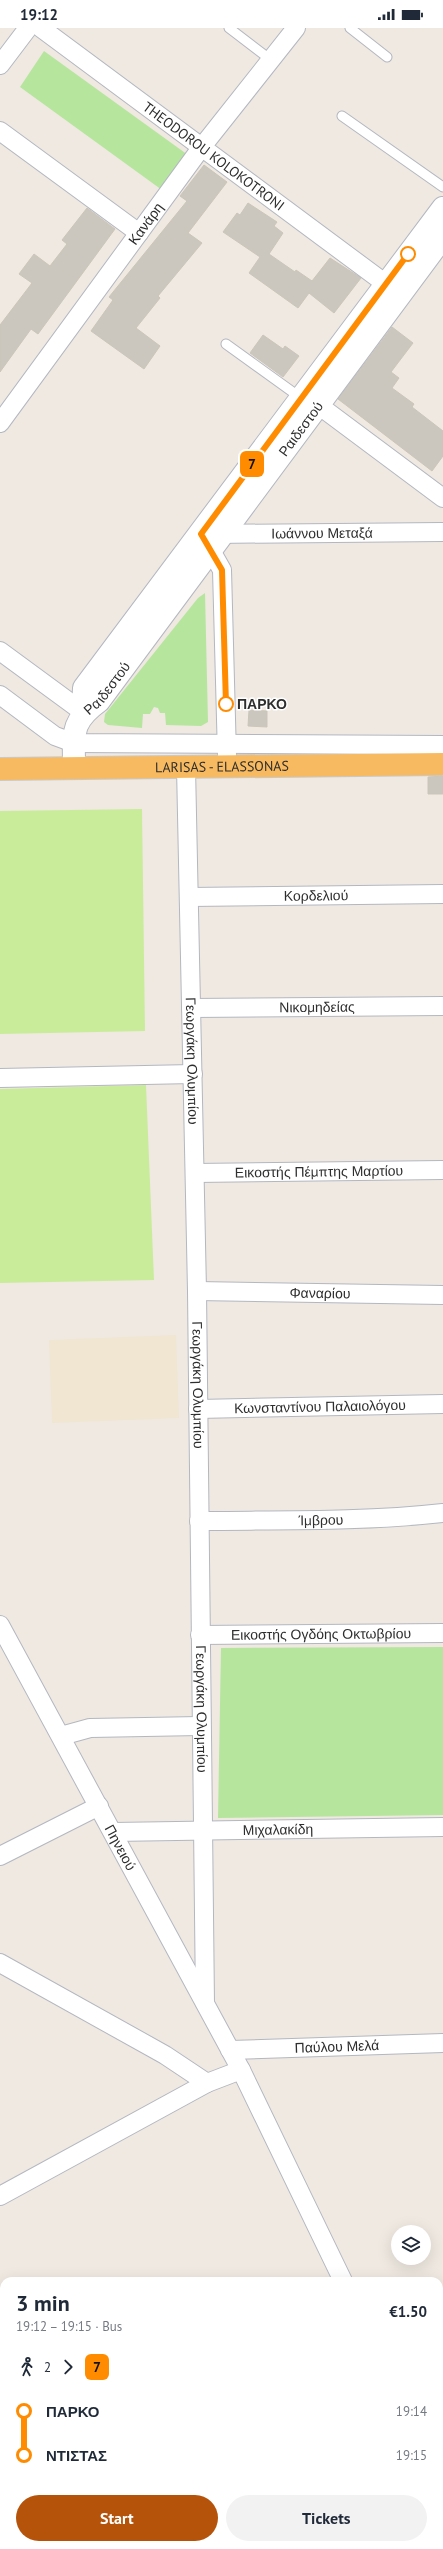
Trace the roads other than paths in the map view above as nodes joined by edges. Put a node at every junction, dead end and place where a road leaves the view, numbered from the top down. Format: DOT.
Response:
graph roads {
  1 [pos="28,28"];
  2 [pos="42,28"];
  3 [pos="228,28"];
  4 [pos="296,28"];
  5 [pos="350,28"];
  6 [pos="387,57"];
  7 [pos="271,60"];
  8 [pos="0,65"];
  9 [pos="342,116"];
  10 [pos="0,131"];
  11 [pos="201,148"];
  12 [pos="443,187"];
  13 [pos="443,208"];
  14 [pos="139,233"];
  15 [pos="443,237"];
  16 [pos="386,284"];
  17 [pos="226,344"];
  18 [pos="309,401"];
  19 [pos="0,423"];
  20 [pos="443,498"];
  21 [pos="443,532"];
  22 [pos="211,539"];
  23 [pos="0,651"];
  24 [pos="0,695"];
  25 [pos="83,712"];
  26 [pos="74,743"];
  27 [pos="227,745"];
  28 [pos="443,745"];
  29 [pos="443,764"];
  30 [pos="227,766"];
  31 [pos="74,767"];
  32 [pos="186,767"];
  33 [pos="0,769"];
  34 [pos="443,894"];
  35 [pos="189,897"];
  36 [pos="443,1006"];
  37 [pos="191,1008"];
  38 [pos="193,1074"];
  39 [pos="0,1078"];
  40 [pos="443,1170"];
  41 [pos="195,1173"];
  42 [pos="197,1292"];
  43 [pos="443,1295"];
  44 [pos="443,1404"];
  45 [pos="198,1409"];
  46 [pos="443,1513"];
  47 [pos="199,1521"];
  48 [pos="0,1625"];
  49 [pos="443,1633"];
  50 [pos="200,1635"];
  51 [pos="200,1726"];
  52 [pos="61,1736"];
  53 [pos="98,1806"];
  54 [pos="443,1827"];
  55 [pos="113,1832"];
  56 [pos="201,1832"];
  57 [pos="0,1856"];
  58 [pos="0,1963"];
  59 [pos="205,2003"];
  60 [pos="443,2043"];
  61 [pos="230,2050"];
  62 [pos="241,2070"];
  63 [pos="207,2083"];
  64 [pos="0,2196"];
  65 [pos="342,2277"];
  1 -- 8 [label="street"];
  2 -- 11 [label="street, THEODOROU KOLOKOTRONI"];
  3 -- 7 [label="lane"];
  4 -- 7 [label="street, Κανάρη"];
  5 -- 6 [label="lane"];
  7 -- 11 [label="street, Κανάρη"];
  9 -- 12 [label="lane"];
  10 -- 14 [label="street"];
  11 -- 14 [label="street, Κανάρη"];
  11 -- 16 [label="street, THEODOROU KOLOKOTRONI"];
  13 -- 16 [label="street, Ραιδεστού"];
  14 -- 19 [label="street, Κανάρη"];
  15 -- 18 [label="street, Ραιδεστού"];
  16 -- 18 [label="street, Ραιδεστού"];
  17 -- 18 [label="lane"];
  18 -- 20 [label="street"];
  18 -- 22 [label="street, Ραιδεστού"];
  21 -- 22 [label="street, Ιωάννου Μεταξά"];
  22 -- 25 [label="street, Ραιδεστού"];
  22 -- 27 [label="street"];
  23 -- 25 [label="street"];
  24 -- 26 [label="street"];
  25 -- 26 [label="street"];
  26 -- 27 [label="street"];
  26 -- 31 [label="street"];
  27 -- 28 [label="street"];
  27 -- 30 [label="street"];
  29 -- 30 [label="highway, LARISAS - ELASSONAS"];
  30 -- 32 [label="highway, LARISAS - ELASSONAS"];
  31 -- 32 [label="highway, LARISAS - ELASSONAS"];
  31 -- 33 [label="highway, LARISAS - ELASSONAS"];
  32 -- 35 [label="street, Γεωργάκη Ολυμπίου"];
  34 -- 35 [label="street, Κορδελιού"];
  35 -- 37 [label="street, Γεωργάκη Ολυμπίου"];
  36 -- 37 [label="street, Νικομηδείας"];
  37 -- 38 [label="street, Γεωργάκη Ολυμπίου"];
  38 -- 39 [label="street"];
  38 -- 41 [label="street, Γεωργάκη Ολυμπίου"];
  40 -- 41 [label="street, Εικοστής Πέμπτης Μαρτίου"];
  41 -- 42 [label="street, Γεωργάκη Ολυμπίου"];
  42 -- 43 [label="street, Φαναρίου"];
  42 -- 45 [label="street, Γεωργάκη Ολυμπίου"];
  44 -- 45 [label="street, Κωνσταντίνου Παλαιολόγου"];
  45 -- 47 [label="street, Γεωργάκη Ολυμπίου"];
  46 -- 47 [label="street, Ίμβρου"];
  47 -- 50 [label="street, Γεωργάκη Ολυμπίου"];
  48 -- 52 [label="street, Πηνειού"];
  49 -- 50 [label="street, Εικοστής Ογδόης Οκτωβρίου"];
  50 -- 51 [label="street, Γεωργάκη Ολυμπίου"];
  51 -- 52 [label="street"];
  51 -- 56 [label="street, Γεωργάκη Ολυμπίου"];
  52 -- 53 [label="street, Πηνειού"];
  53 -- 55 [label="street, Πηνειού"];
  53 -- 57 [label="street"];
  54 -- 56 [label="street, Μιχαλακίδη"];
  55 -- 56 [label="street, Μιχαλακίδη"];
  55 -- 59 [label="street, Πηνειού"];
  56 -- 59 [label="street, Γεωργάκη Ολυμπίου"];
  58 -- 63 [label="street"];
  59 -- 61 [label="street, Πηνειού"];
  60 -- 61 [label="street, Παύλου Μελά"];
  61 -- 62 [label="street, Πηνειού"];
  62 -- 63 [label="street"];
  62 -- 65 [label="street, Πηνειού"];
  63 -- 64 [label="street"];
}
